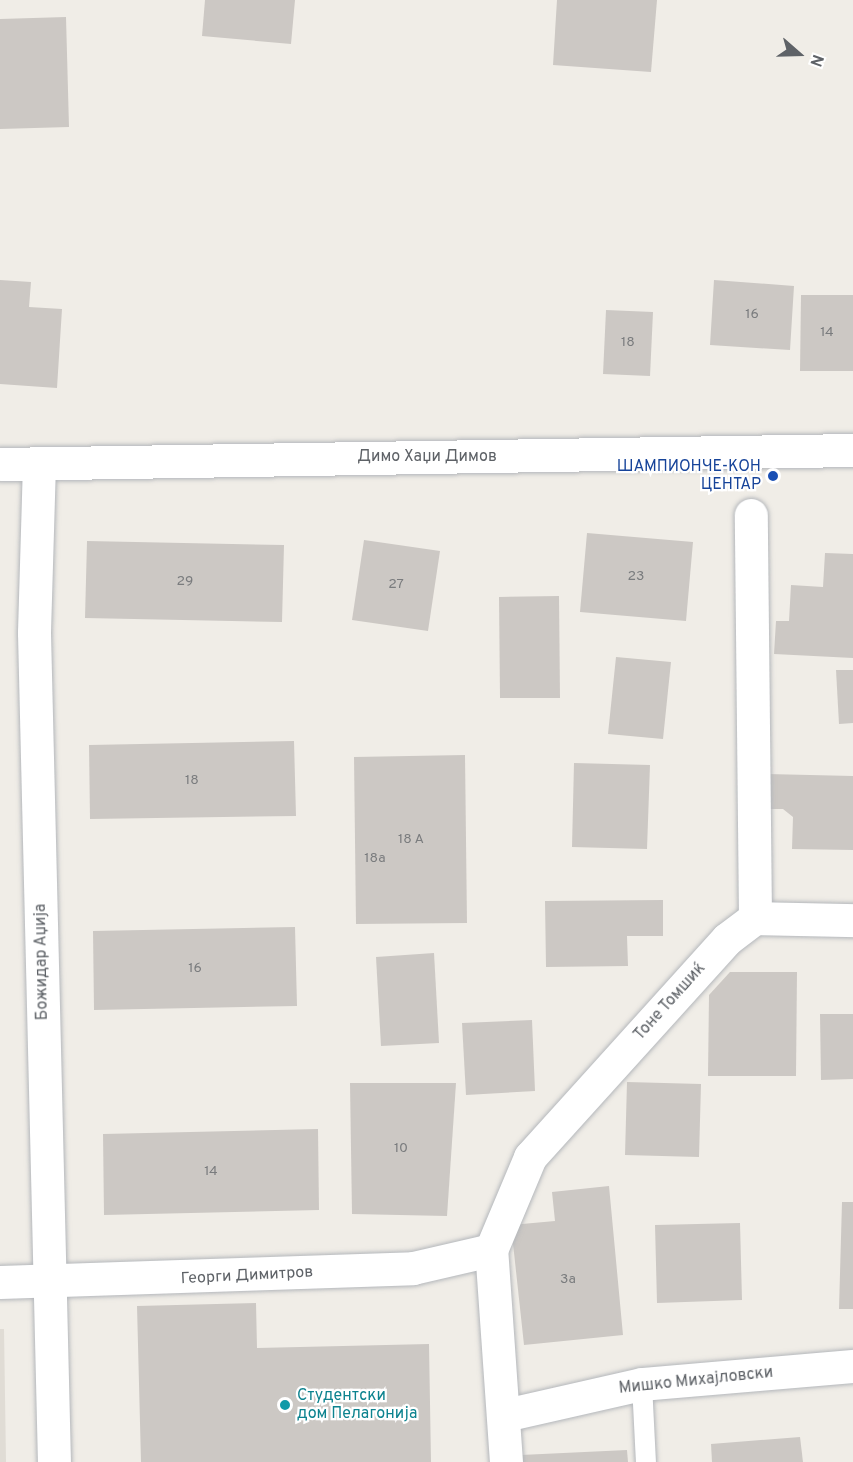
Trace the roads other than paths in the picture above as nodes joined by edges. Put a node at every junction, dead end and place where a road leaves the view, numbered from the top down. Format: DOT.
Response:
graph roads {
  1 [pos="853,450"];
  2 [pos="39,463"];
  3 [pos="0,464"];
  4 [pos="751,515"];
  5 [pos="755,918"];
  6 [pos="853,920"];
  7 [pos="491,1250"];
  8 [pos="0,1282"];
  9 [pos="50,1282"];
  10 [pos="853,1366"];
  11 [pos="642,1384"];
  12 [pos="505,1415"];
  13 [pos="54,1462"];
  14 [pos="506,1462"];
  15 [pos="646,1462"];
  1 -- 2 [label="street, Димо Хаџи Димов"];
  2 -- 3 [label="street, Димо Хаџи Димов"];
  2 -- 9 [label="street, Божидар Аџија"];
  4 -- 5 [label="street"];
  5 -- 6 [label="street"];
  5 -- 7 [label="street, Тоне Томшиќ"];
  7 -- 9 [label="street, Георги Димитров"];
  7 -- 12 [label="street, Тоне Томшиќ"];
  8 -- 9 [label="street, Георги Димитров"];
  9 -- 13 [label="street, Божидар Аџија"];
  10 -- 11 [label="street, Мишко Михајловски"];
  11 -- 12 [label="street, Мишко Михајловски"];
  11 -- 15 [label="lane"];
  12 -- 14 [label="street, Тоне Томшиќ"];
}
